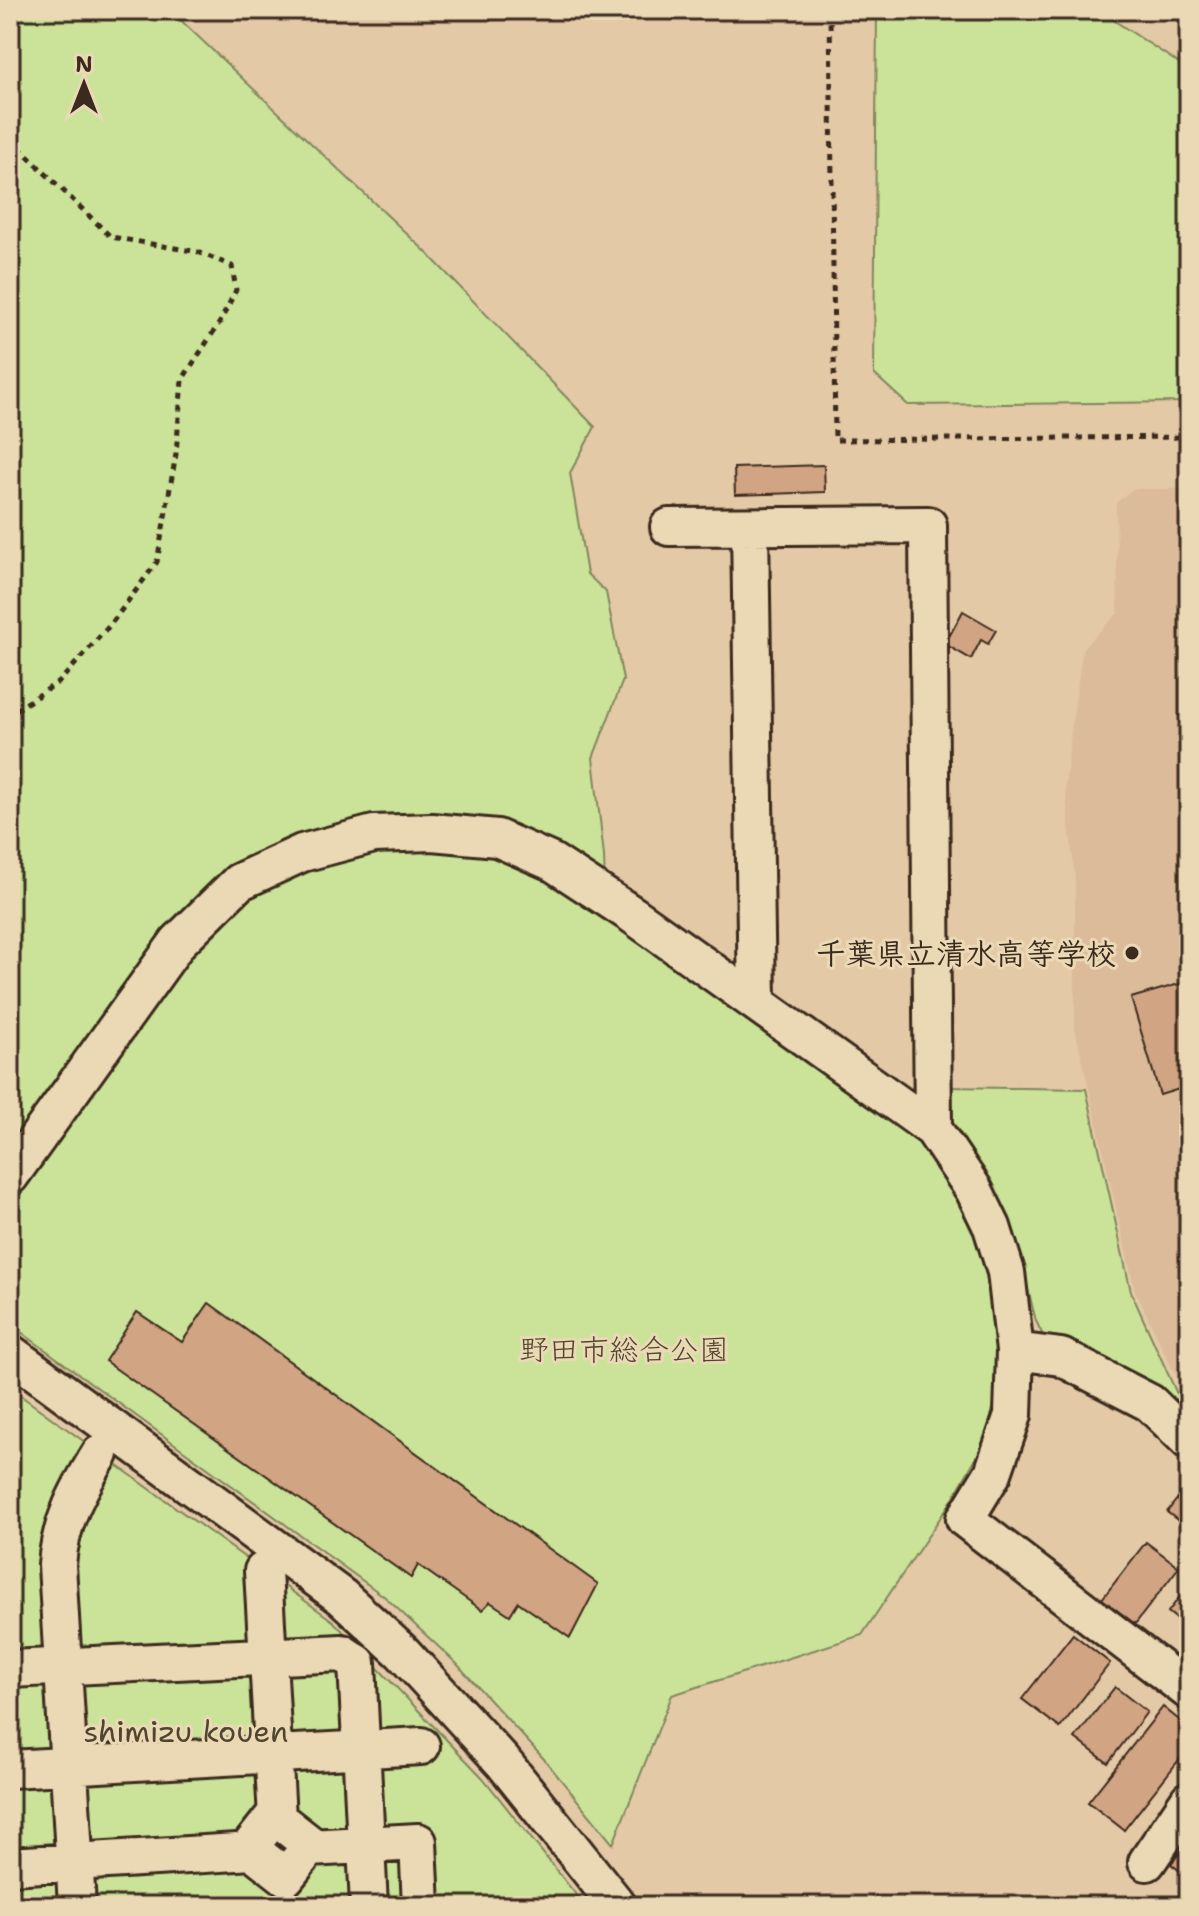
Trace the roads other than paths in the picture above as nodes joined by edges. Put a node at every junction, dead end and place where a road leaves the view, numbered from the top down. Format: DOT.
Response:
graph roads {
  1 [pos="669,527"];
  2 [pos="750,527"];
  3 [pos="757,1003"];
  4 [pos="933,1129"];
  5 [pos="10,1176"];
  6 [pos="1015,1351"];
  7 [pos="10,1353"];
  8 [pos="1189,1441"];
  9 [pos="100,1454"];
  10 [pos="263,1571"];
  11 [pos="268,1656"];
  12 [pos="63,1666"];
  13 [pos="10,1669"];
  14 [pos="1189,1691"];
  15 [pos="421,1746"];
  16 [pos="361,1749"];
  17 [pos="273,1754"];
  18 [pos="69,1766"];
  19 [pos="10,1769"];
  20 [pos="1189,1800"];
  21 [pos="277,1818"];
  22 [pos="366,1845"];
  23 [pos="309,1848"];
  24 [pos="75,1862"];
  25 [pos="1147,1862"];
  26 [pos="10,1866"];
  27 [pos="271,1877"];
  28 [pos="77,1906"];
  29 [pos="369,1906"];
  30 [pos="421,1906"];
  31 [pos="618,1906"];
  1 -- 2 [label="street"];
  2 -- 3 [label="street"];
  2 -- 4 [label="street"];
  3 -- 4 [label="street"];
  3 -- 5 [label="street"];
  4 -- 6 [label="street"];
  6 -- 8 [label="street"];
  6 -- 14 [label="street"];
  7 -- 31 [label="street"];
  9 -- 12 [label="street"];
  10 -- 11 [label="street"];
  11 -- 12 [label="street"];
  11 -- 16 [label="street"];
  11 -- 17 [label="street"];
  12 -- 13 [label="street"];
  12 -- 18 [label="street"];
  15 -- 16 [label="street"];
  16 -- 17 [label="street"];
  16 -- 22 [label="street"];
  17 -- 18 [label="street"];
  17 -- 21 [label="street"];
  18 -- 19 [label="street"];
  18 -- 24 [label="street"];
  20 -- 25 [label="street"];
  21 -- 23 [label="street"];
  21 -- 27 [label="street"];
  22 -- 23 [label="street"];
  22 -- 29 [label="street"];
  22 -- 30 [label="street"];
  23 -- 27 [label="street"];
  24 -- 26 [label="street"];
  24 -- 27 [label="street"];
  24 -- 28 [label="street"];
}
